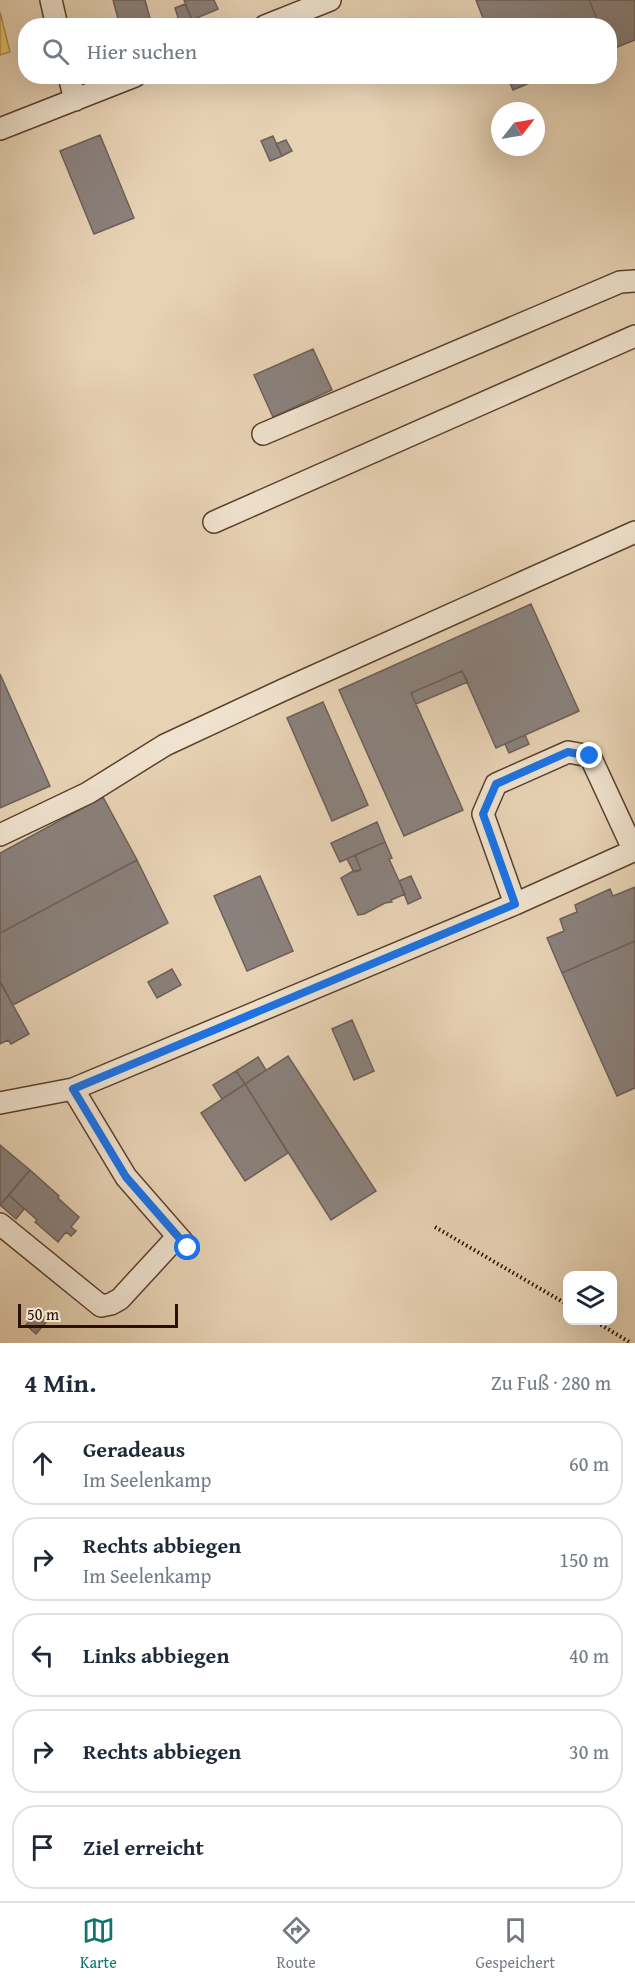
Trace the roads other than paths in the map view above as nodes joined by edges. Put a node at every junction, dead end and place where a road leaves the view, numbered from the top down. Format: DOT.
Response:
graph roads {
  1 [pos="51,0"];
  2 [pos="330,0"];
  3 [pos="55,18"];
  4 [pos="285,18"];
  5 [pos="71,84"];
  6 [pos="115,84"];
  7 [pos="75,100"];
  8 [pos="0,129"];
  9 [pos="635,281"];
  10 [pos="635,336"];
  11 [pos="263,434"];
  12 [pos="214,522"];
  13 [pos="635,532"];
  14 [pos="0,835"];
  15 [pos="634,850"];
  16 [pos="515,904"];
  17 [pos="73,1089"];
  18 [pos="0,1103"];
  19 [pos="0,1224"];
  1 -- 3 [label="street"];
  2 -- 4 [label="street"];
  5 -- 7 [label="street"];
  6 -- 7 [label="street"];
  7 -- 8 [label="street"];
  9 -- 11 [label="street"];
  10 -- 12 [label="street"];
  13 -- 14 [label="street"];
  15 -- 16 [label="street"];
  15 -- 16 [label="street"];
  16 -- 17 [label="street"];
  17 -- 18 [label="street"];
  17 -- 19 [label="street"];
}
